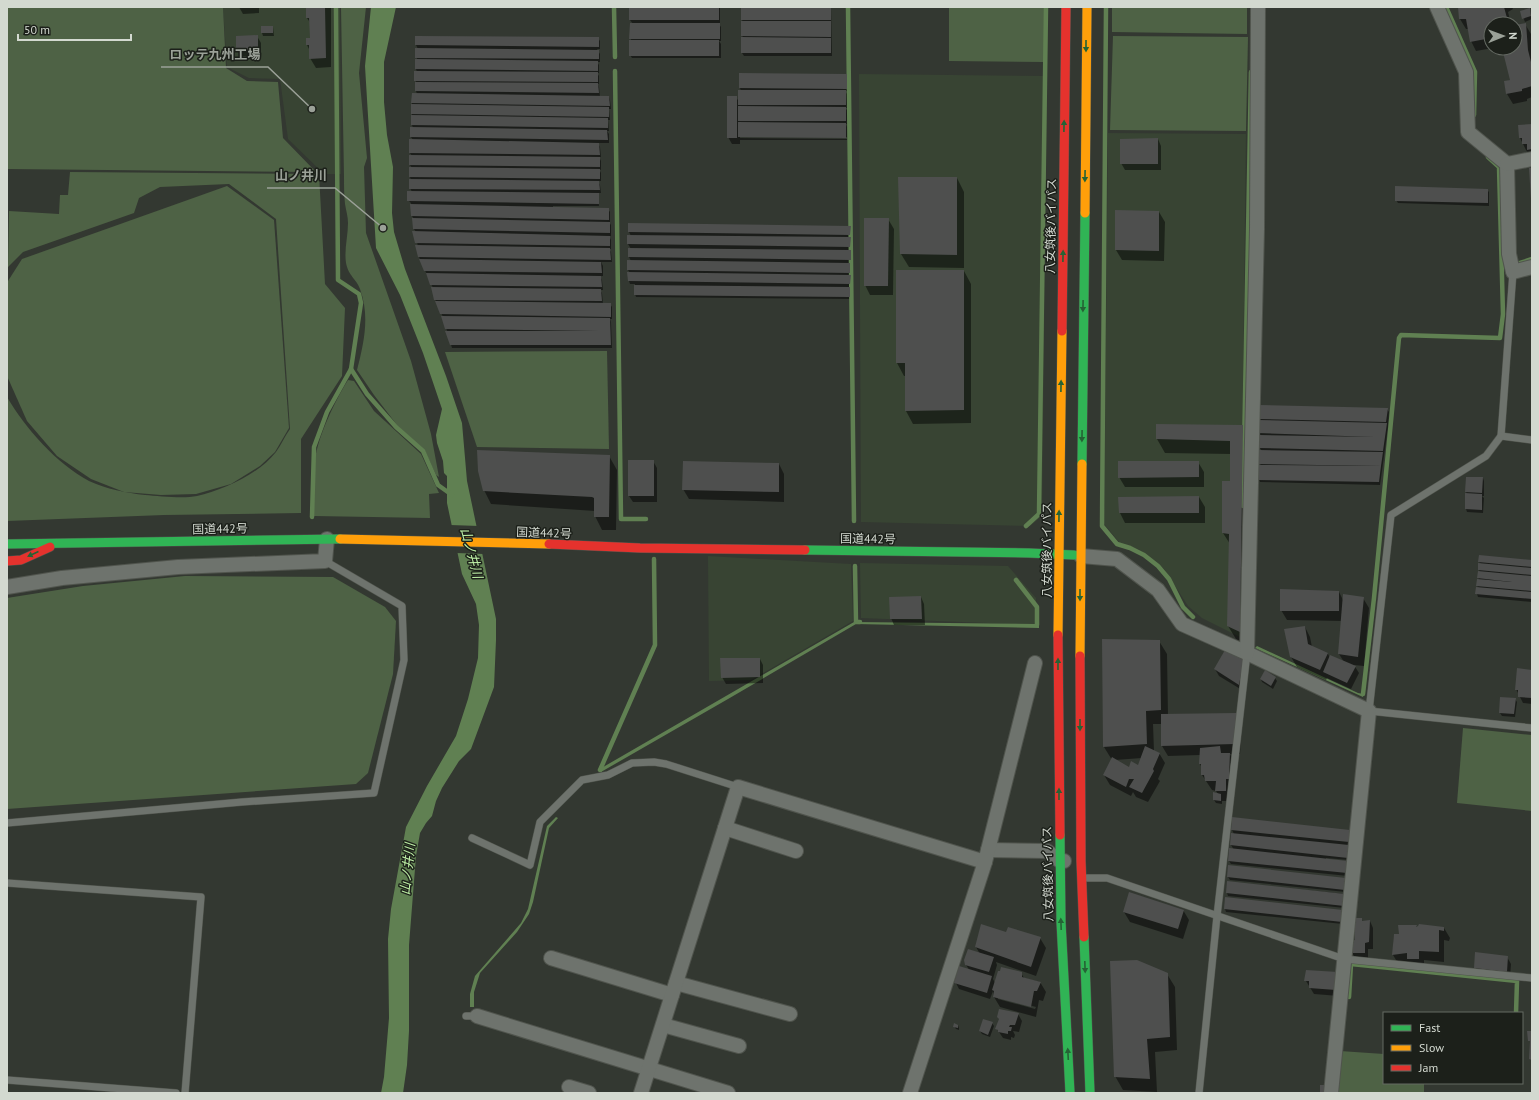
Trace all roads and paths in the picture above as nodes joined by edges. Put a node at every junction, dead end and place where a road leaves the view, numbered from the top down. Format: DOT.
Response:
graph roads {
  1 [pos="1066,7"];
  2 [pos="1087,7"];
  3 [pos="1258,7"];
  4 [pos="1437,7"];
  5 [pos="1532,159"];
  6 [pos="1507,164"];
  7 [pos="1532,266"];
  8 [pos="1513,272"];
  9 [pos="1501,436"];
  10 [pos="1532,440"];
  11 [pos="327,539"];
  12 [pos="59,543"];
  13 [pos="7,544"];
  14 [pos="1059,555"];
  15 [pos="1081,556"];
  16 [pos="7,561"];
  17 [pos="325,561"];
  18 [pos="7,587"];
  19 [pos="1247,653"];
  20 [pos="1035,663"];
  21 [pos="1369,711"];
  22 [pos="1532,728"];
  23 [pos="738,787"];
  24 [pos="7,823"];
  25 [pos="726,828"];
  26 [pos="472,838"];
  27 [pos="796,851"];
  28 [pos="986,856"];
  29 [pos="1060,860"];
  30 [pos="1081,861"];
  31 [pos="1081,878"];
  32 [pos="7,883"];
  33 [pos="1217,916"];
  34 [pos="551,958"];
  35 [pos="1344,959"];
  36 [pos="1532,978"];
  37 [pos="674,989"];
  38 [pos="790,1014"];
  39 [pos="471,1016"];
  40 [pos="663,1025"];
  41 [pos="738,1046"];
  42 [pos="649,1069"];
  43 [pos="7,1080"];
  44 [pos="569,1087"];
  45 [pos="176,1093"];
  46 [pos="185,1093"];
  47 [pos="589,1093"];
  48 [pos="641,1093"];
  49 [pos="728,1093"];
  50 [pos="910,1093"];
  51 [pos="1070,1093"];
  52 [pos="1090,1093"];
  53 [pos="1199,1093"];
  54 [pos="1330,1093"];
  14 -- 1 [label="highway, 八女筑後バイパス, one-way"];
  2 -- 15 [label="highway, one-way"];
  3 -- 19 [label="street"];
  4 -- 6 [label="street"];
  5 -- 6 [label="street"];
  6 -- 8 [label="street"];
  7 -- 8 [label="street"];
  8 -- 9 [label="lane"];
  9 -- 10 [label="lane"];
  9 -- 21 [label="lane"];
  11 -- 12 [label="highway, 国道442号"];
  11 -- 14 [label="highway, 国道442号"];
  11 -- 17 [label="street"];
  12 -- 13 [label="highway, 国道442号"];
  12 -- 16 [label="highway, one-way"];
  14 -- 15 [label="highway, 国道442号"];
  29 -- 14 [label="highway, 八女筑後バイパス, one-way"];
  15 -- 19 [label="street"];
  15 -- 30 [label="highway, one-way"];
  17 -- 18 [label="street"];
  17 -- 24 [label="lane"];
  19 -- 21 [label="street"];
  19 -- 33 [label="lane"];
  20 -- 28 [label="street"];
  21 -- 22 [label="lane"];
  21 -- 35 [label="street"];
  23 -- 25 [label="street"];
  23 -- 26 [label="lane"];
  23 -- 28 [label="street"];
  25 -- 27 [label="street"];
  25 -- 37 [label="street"];
  28 -- 29 [label="street"];
  28 -- 50 [label="street"];
  29 -- 30 [label="street"];
  51 -- 29 [label="highway, 八女筑後バイパス, one-way"];
  30 -- 31 [label="highway"];
  31 -- 33 [label="lane"];
  31 -- 52 [label="highway, one-way"];
  32 -- 46 [label="lane"];
  33 -- 35 [label="lane"];
  33 -- 53 [label="lane"];
  34 -- 37 [label="street"];
  35 -- 36 [label="lane"];
  35 -- 54 [label="street"];
  37 -- 38 [label="street"];
  37 -- 40 [label="street"];
  39 -- 42 [label="street"];
  40 -- 41 [label="street"];
  40 -- 42 [label="street"];
  42 -- 48 [label="street"];
  42 -- 49 [label="street"];
  43 -- 45 [label="lane"];
  44 -- 47 [label="street"];
}
